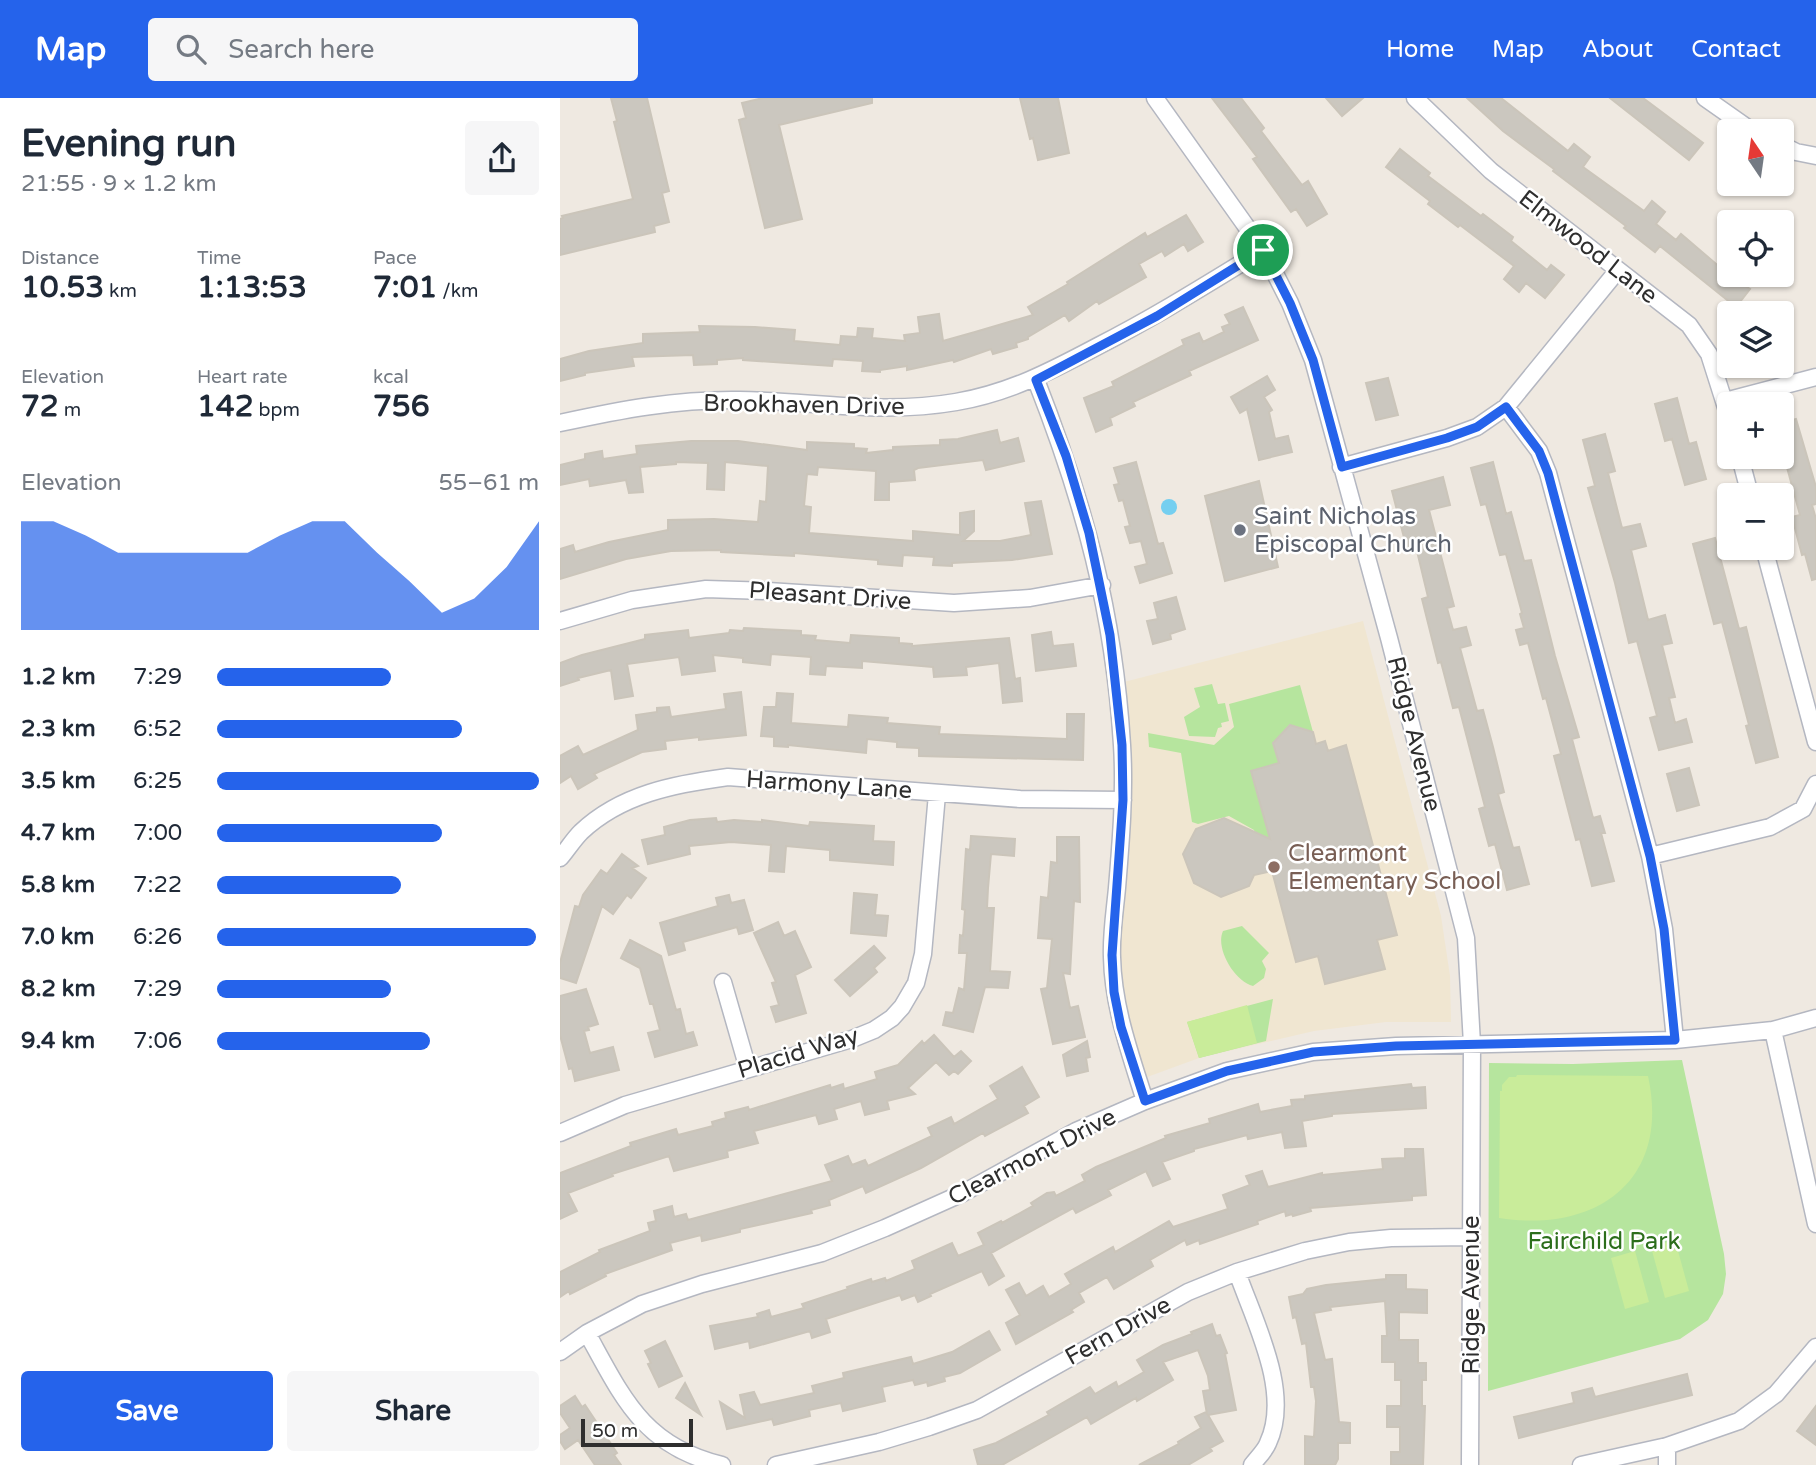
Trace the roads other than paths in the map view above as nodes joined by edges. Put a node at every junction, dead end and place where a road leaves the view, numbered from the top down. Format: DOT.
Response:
graph roads {
  1 [pos="1155,98"];
  2 [pos="1415,98"];
  3 [pos="1705,98"];
  4 [pos="1735,119"];
  5 [pos="1794,151"];
  6 [pos="1816,156"];
  7 [pos="1263,250"];
  8 [pos="1618,270"];
  9 [pos="1816,377"];
  10 [pos="1036,380"];
  11 [pos="1721,392"];
  12 [pos="1774,392"];
  13 [pos="1506,407"];
  14 [pos="560,423"];
  15 [pos="1342,467"];
  16 [pos="1767,560"];
  17 [pos="1101,585"];
  18 [pos="560,621"];
  19 [pos="1816,742"];
  20 [pos="1816,784"];
  21 [pos="937,794"];
  22 [pos="1123,800"];
  23 [pos="1650,856"];
  24 [pos="560,858"];
  25 [pos="723,982"];
  26 [pos="1816,1018"];
  27 [pos="1773,1030"];
  28 [pos="1675,1040"];
  29 [pos="1472,1044"];
  30 [pos="748,1069"];
  31 [pos="1145,1101"];
  32 [pos="560,1133"];
  33 [pos="1816,1224"];
  34 [pos="1471,1237"];
  35 [pos="1237,1272"];
  36 [pos="587,1334"];
  37 [pos="1816,1347"];
  38 [pos="560,1352"];
  39 [pos="1667,1446"];
  40 [pos="722,1465"];
  41 [pos="776,1465"];
  42 [pos="1252,1465"];
  43 [pos="1470,1465"];
  44 [pos="1581,1465"];
  45 [pos="1667,1465"];
  1 -- 7 [label="street, Ridge Avenue"];
  2 -- 8 [label="street, Elmwood Lane"];
  3 -- 4 [label="street"];
  5 -- 6 [label="street"];
  7 -- 10 [label="street, Brookhaven Drive"];
  7 -- 15 [label="street, Ridge Avenue"];
  8 -- 11 [label="street, Elmwood Lane"];
  8 -- 13 [label="street"];
  9 -- 12 [label="street"];
  10 -- 14 [label="street, Brookhaven Drive"];
  10 -- 17 [label="street"];
  13 -- 15 [label="street"];
  13 -- 23 [label="street"];
  15 -- 29 [label="street, Ridge Avenue"];
  16 -- 19 [label="street"];
  17 -- 18 [label="street, Pleasant Drive"];
  17 -- 22 [label="street"];
  20 -- 23 [label="street"];
  21 -- 22 [label="street, Harmony Lane"];
  21 -- 24 [label="street, Harmony Lane"];
  21 -- 30 [label="street, Placid Way"];
  22 -- 31 [label="street"];
  23 -- 28 [label="street"];
  25 -- 30 [label="street"];
  26 -- 27 [label="street, Clearmont Drive"];
  27 -- 28 [label="street, Clearmont Drive"];
  27 -- 33 [label="street"];
  28 -- 29 [label="street, Clearmont Drive"];
  29 -- 31 [label="street, Clearmont Drive"];
  29 -- 34 [label="street, Ridge Avenue"];
  30 -- 32 [label="street, Placid Way"];
  31 -- 36 [label="street, Clearmont Drive"];
  34 -- 35 [label="street, Fern Drive"];
  34 -- 43 [label="street, Ridge Avenue"];
  35 -- 41 [label="street, Fern Drive"];
  35 -- 42 [label="street"];
  36 -- 38 [label="street, Clearmont Drive"];
  36 -- 40 [label="street"];
  37 -- 39 [label="street"];
  39 -- 44 [label="street"];
  39 -- 45 [label="street"];
}
